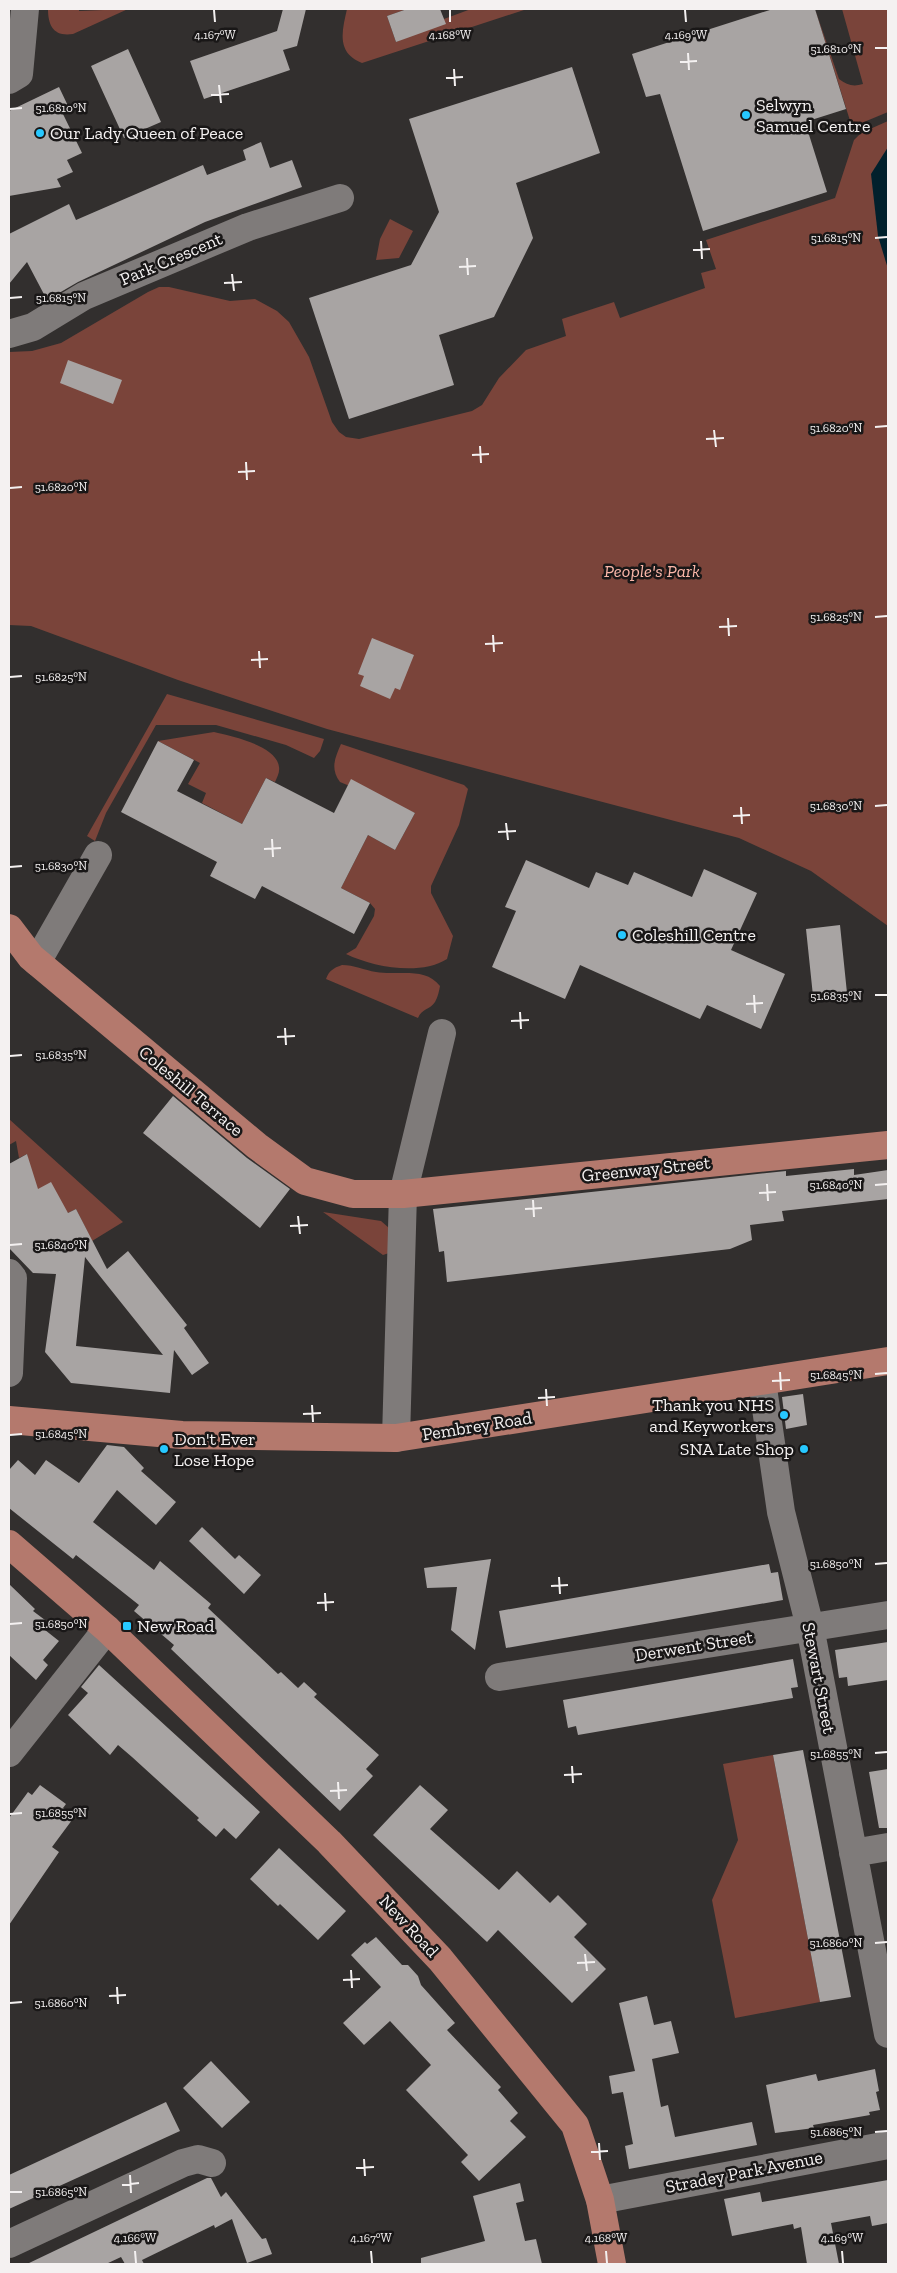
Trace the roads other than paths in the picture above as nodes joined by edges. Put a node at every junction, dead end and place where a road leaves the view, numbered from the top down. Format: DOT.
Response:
graph roads {
  1 [pos="25,9"];
  2 [pos="9,80"];
  3 [pos="340,198"];
  4 [pos="9,334"];
  5 [pos="98,855"];
  6 [pos="9,928"];
  7 [pos="37,962"];
  8 [pos="442,1032"];
  9 [pos="888,1145"];
  10 [pos="403,1194"];
  11 [pos="9,1273"];
  12 [pos="888,1361"];
  13 [pos="9,1373"];
  14 [pos="762,1381"];
  15 [pos="9,1420"];
  16 [pos="396,1438"];
  17 [pos="9,1544"];
  18 [pos="888,1615"];
  19 [pos="810,1627"];
  20 [pos="106,1629"];
  21 [pos="499,1677"];
  22 [pos="9,1753"];
  23 [pos="888,1847"];
  24 [pos="854,1854"];
  25 [pos="888,2034"];
  26 [pos="888,2145"];
  27 [pos="212,2163"];
  28 [pos="600,2200"];
  29 [pos="9,2244"];
  30 [pos="612,2264"];
  1 -- 2 [label="street"];
  3 -- 4 [label="street, Park Crescent"];
  5 -- 7 [label="street"];
  6 -- 7 [label="main road, Coleshill Terrace"];
  7 -- 10 [label="main road, Coleshill Terrace"];
  8 -- 10 [label="street"];
  9 -- 10 [label="main road, Greenway Street"];
  10 -- 16 [label="street"];
  11 -- 13 [label="street"];
  12 -- 14 [label="main road, Pembrey Road"];
  14 -- 16 [label="main road, Pembrey Road"];
  14 -- 19 [label="street, Stewart Street"];
  15 -- 16 [label="main road, Pembrey Road"];
  17 -- 20 [label="main road, New Road"];
  18 -- 19 [label="street, Derwent Street"];
  19 -- 21 [label="street, Derwent Street"];
  19 -- 24 [label="street, Stewart Street"];
  20 -- 22 [label="street"];
  20 -- 28 [label="main road, New Road"];
  23 -- 24 [label="street"];
  24 -- 25 [label="street, Stewart Street"];
  26 -- 28 [label="street, Stradey Park Avenue"];
  27 -- 29 [label="street"];
  28 -- 30 [label="main road, New Road"];
}
